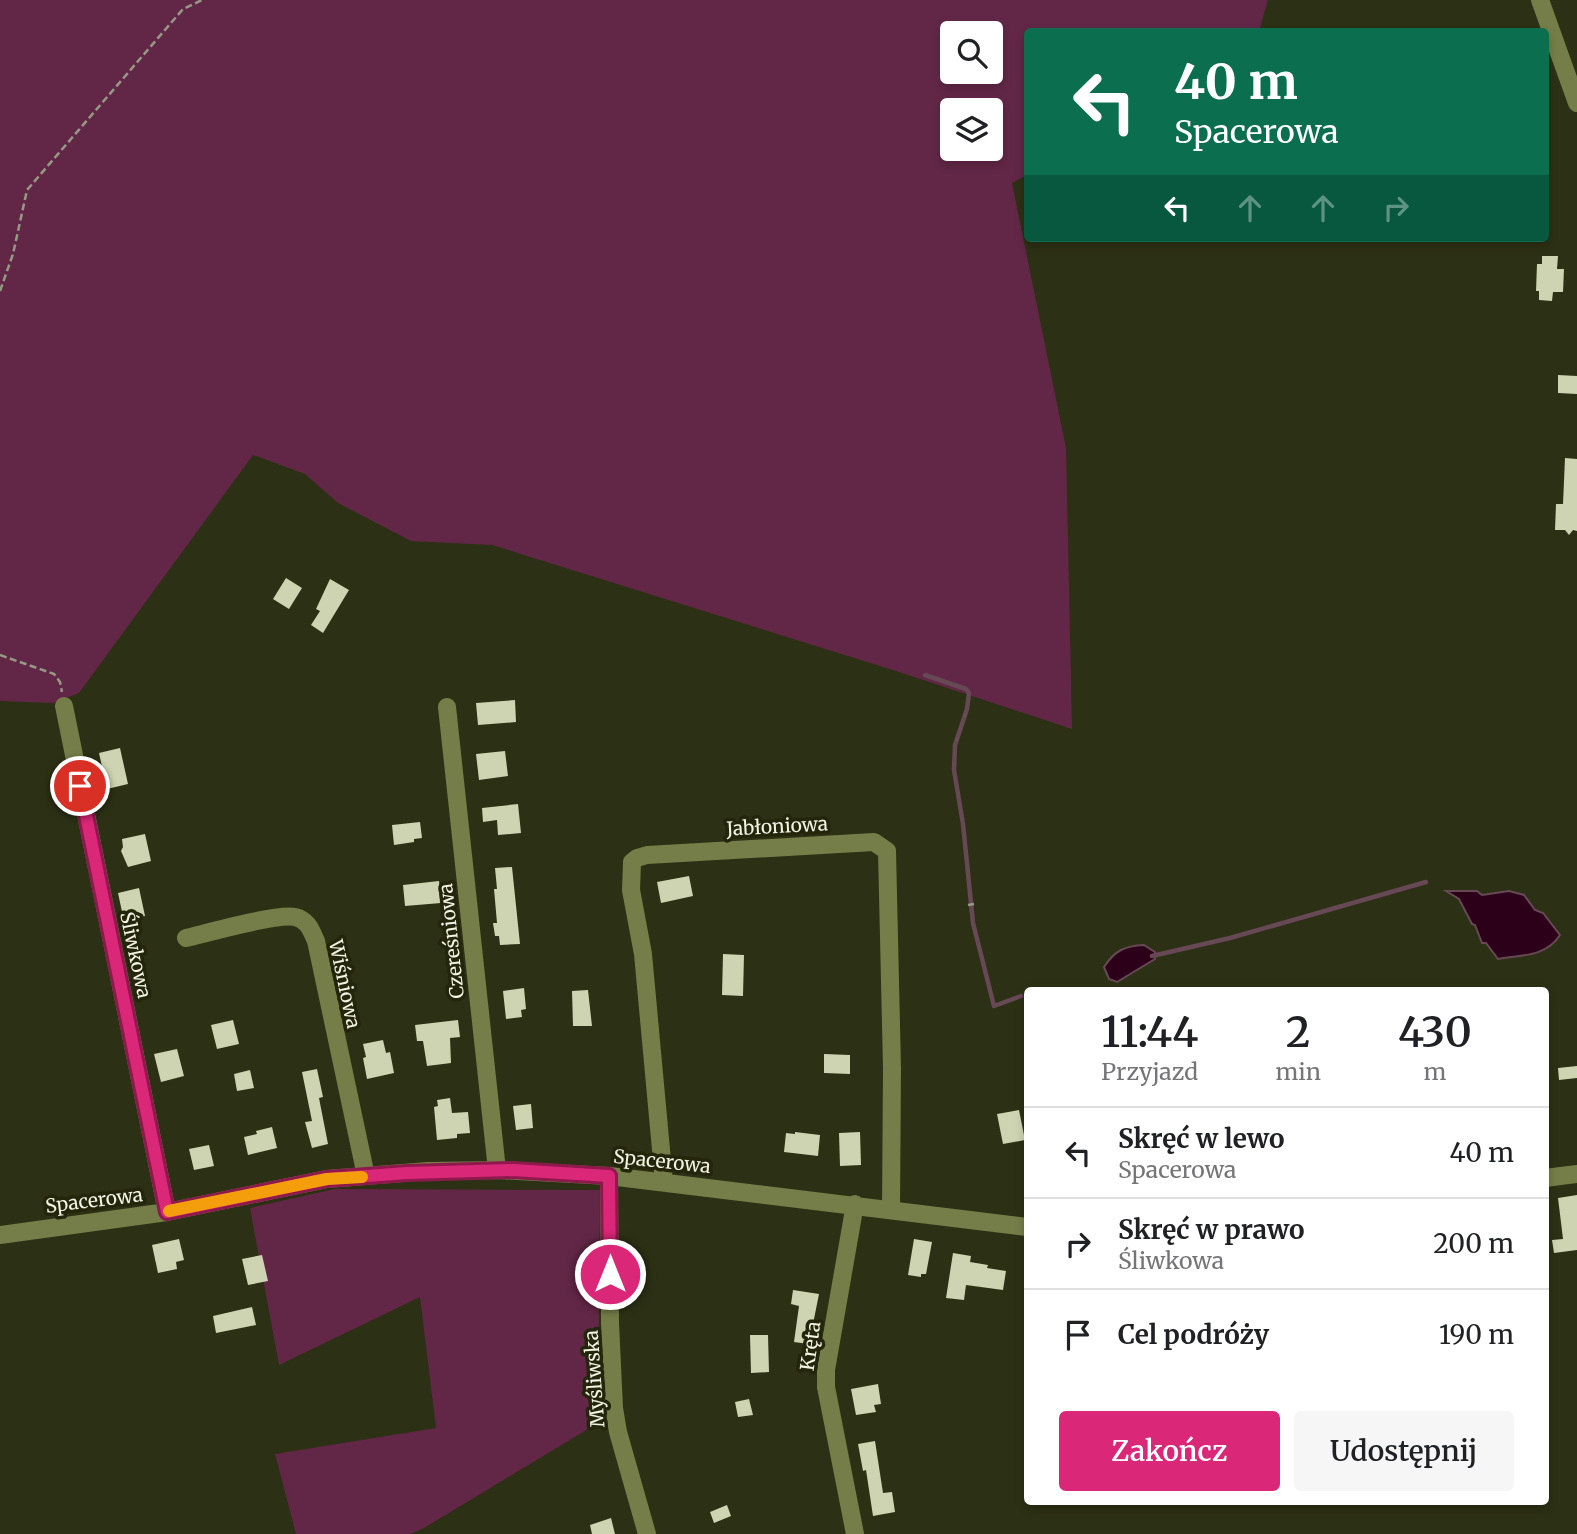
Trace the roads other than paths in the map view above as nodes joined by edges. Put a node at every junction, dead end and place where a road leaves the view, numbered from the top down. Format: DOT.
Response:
graph roads {
  1 [pos="1540,0"];
  2 [pos="1577,103"];
  3 [pos="64,706"];
  4 [pos="447,707"];
  5 [pos="186,938"];
  6 [pos="497,1170"];
  7 [pos="1577,1174"];
  8 [pos="366,1176"];
  9 [pos="609,1176"];
  10 [pos="1549,1178"];
  11 [pos="664,1182"];
  12 [pos="855,1204"];
  13 [pos="891,1209"];
  14 [pos="167,1212"];
  15 [pos="1024,1227"];
  16 [pos="0,1235"];
  17 [pos="648,1534"];
  18 [pos="855,1534"];
  1 -- 2 [label="street"];
  3 -- 14 [label="street, Śliwkowa"];
  4 -- 6 [label="street, Czereśniowa"];
  5 -- 8 [label="street, Wiśniowa"];
  6 -- 8 [label="street, Spacerowa"];
  6 -- 9 [label="street, Spacerowa"];
  7 -- 10 [label="street"];
  8 -- 14 [label="street, Spacerowa"];
  9 -- 11 [label="street, Spacerowa"];
  9 -- 17 [label="street, Myśliwska"];
  11 -- 12 [label="street, Spacerowa"];
  11 -- 13 [label="street, Jabłoniowa"];
  12 -- 13 [label="street, Spacerowa"];
  12 -- 18 [label="street, Kręta"];
  13 -- 15 [label="street, Spacerowa"];
  14 -- 16 [label="street, Spacerowa"];
}
